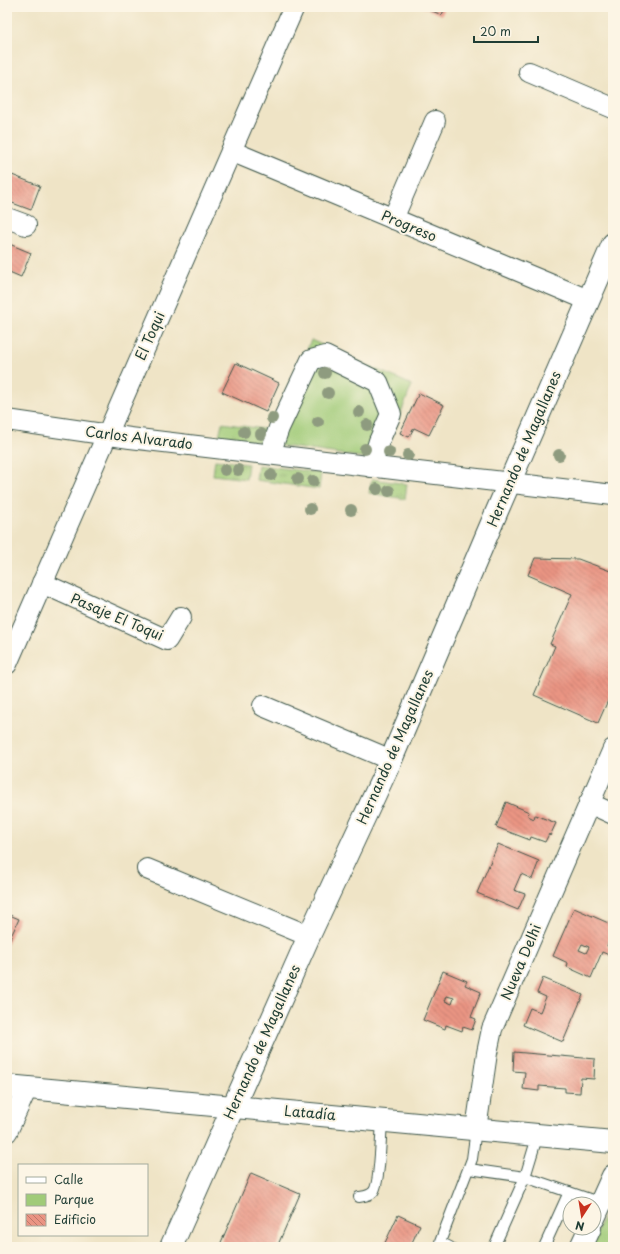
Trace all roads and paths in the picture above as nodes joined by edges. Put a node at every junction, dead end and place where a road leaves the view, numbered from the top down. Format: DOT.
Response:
graph roads {
  1 [pos="294,7"];
  2 [pos="528,72"];
  3 [pos="613,108"];
  4 [pos="435,121"];
  5 [pos="231,151"];
  6 [pos="7,218"];
  7 [pos="393,219"];
  8 [pos="26,225"];
  9 [pos="613,244"];
  10 [pos="607,273"];
  11 [pos="588,300"];
  12 [pos="7,420"];
  13 [pos="108,434"];
  14 [pos="270,454"];
  15 [pos="371,467"];
  16 [pos="508,483"];
  17 [pos="613,496"];
  18 [pos="42,584"];
  19 [pos="181,617"];
  20 [pos="7,664"];
  21 [pos="263,706"];
  22 [pos="613,749"];
  23 [pos="391,760"];
  24 [pos="589,803"];
  25 [pos="613,814"];
  26 [pos="147,869"];
  27 [pos="309,936"];
  28 [pos="17,1087"];
  29 [pos="233,1106"];
  30 [pos="382,1120"];
  31 [pos="476,1129"];
  32 [pos="7,1132"];
  33 [pos="538,1134"];
  34 [pos="613,1142"];
  35 [pos="469,1168"];
  36 [pos="613,1176"];
  37 [pos="525,1177"];
  38 [pos="569,1192"];
  39 [pos="575,1196"];
  40 [pos="359,1197"];
  41 [pos="602,1200"];
  42 [pos="586,1236"];
  43 [pos="172,1247"];
  44 [pos="450,1247"];
  45 [pos="494,1247"];
  46 [pos="544,1247"];
  47 [pos="581,1247"];
  1 -- 5 [label="street, El Toqui"];
  2 -- 3 [label="street"];
  4 -- 7 [label="street"];
  5 -- 7 [label="street, Progreso"];
  5 -- 13 [label="street, El Toqui"];
  6 -- 8 [label="street"];
  7 -- 11 [label="street, Progreso"];
  9 -- 10 [label="main road, Hernando de Magallanes"];
  10 -- 11 [label="main road, Hernando de Magallanes"];
  11 -- 16 [label="main road, Hernando de Magallanes"];
  12 -- 13 [label="street, Carlos Alvarado"];
  13 -- 14 [label="street, Carlos Alvarado"];
  13 -- 18 [label="street, El Toqui"];
  14 -- 15 [label="street, Carlos Alvarado"];
  14 -- 15 [label="street"];
  15 -- 16 [label="street, Carlos Alvarado"];
  16 -- 17 [label="street, Carlos Alvarado"];
  16 -- 23 [label="main road, Hernando de Magallanes"];
  18 -- 19 [label="street, Pasaje El Toqui"];
  18 -- 20 [label="street, El Toqui"];
  21 -- 23 [label="street"];
  22 -- 24 [label="street, Nueva Delhi"];
  23 -- 27 [label="main road, Hernando de Magallanes"];
  24 -- 25 [label="street"];
  24 -- 31 [label="street, Nueva Delhi"];
  26 -- 27 [label="street"];
  27 -- 29 [label="main road, Hernando de Magallanes"];
  28 -- 29 [label="main road, Latadía"];
  28 -- 32 [label="street"];
  29 -- 30 [label="main road, Latadía"];
  29 -- 43 [label="main road, Hernando de Magallanes"];
  30 -- 31 [label="main road, Latadía"];
  30 -- 40 [label="lane"];
  31 -- 33 [label="main road, Latadía"];
  31 -- 35 [label="lane"];
  33 -- 34 [label="main road, Latadía"];
  33 -- 37 [label="lane"];
  35 -- 37 [label="lane"];
  35 -- 44 [label="lane"];
  36 -- 41 [label="main road"];
  37 -- 38 [label="lane"];
  37 -- 45 [label="lane"];
  38 -- 39 [label="lane"];
  38 -- 46 [label="lane"];
  42 -- 47 [label="main road"];
}
